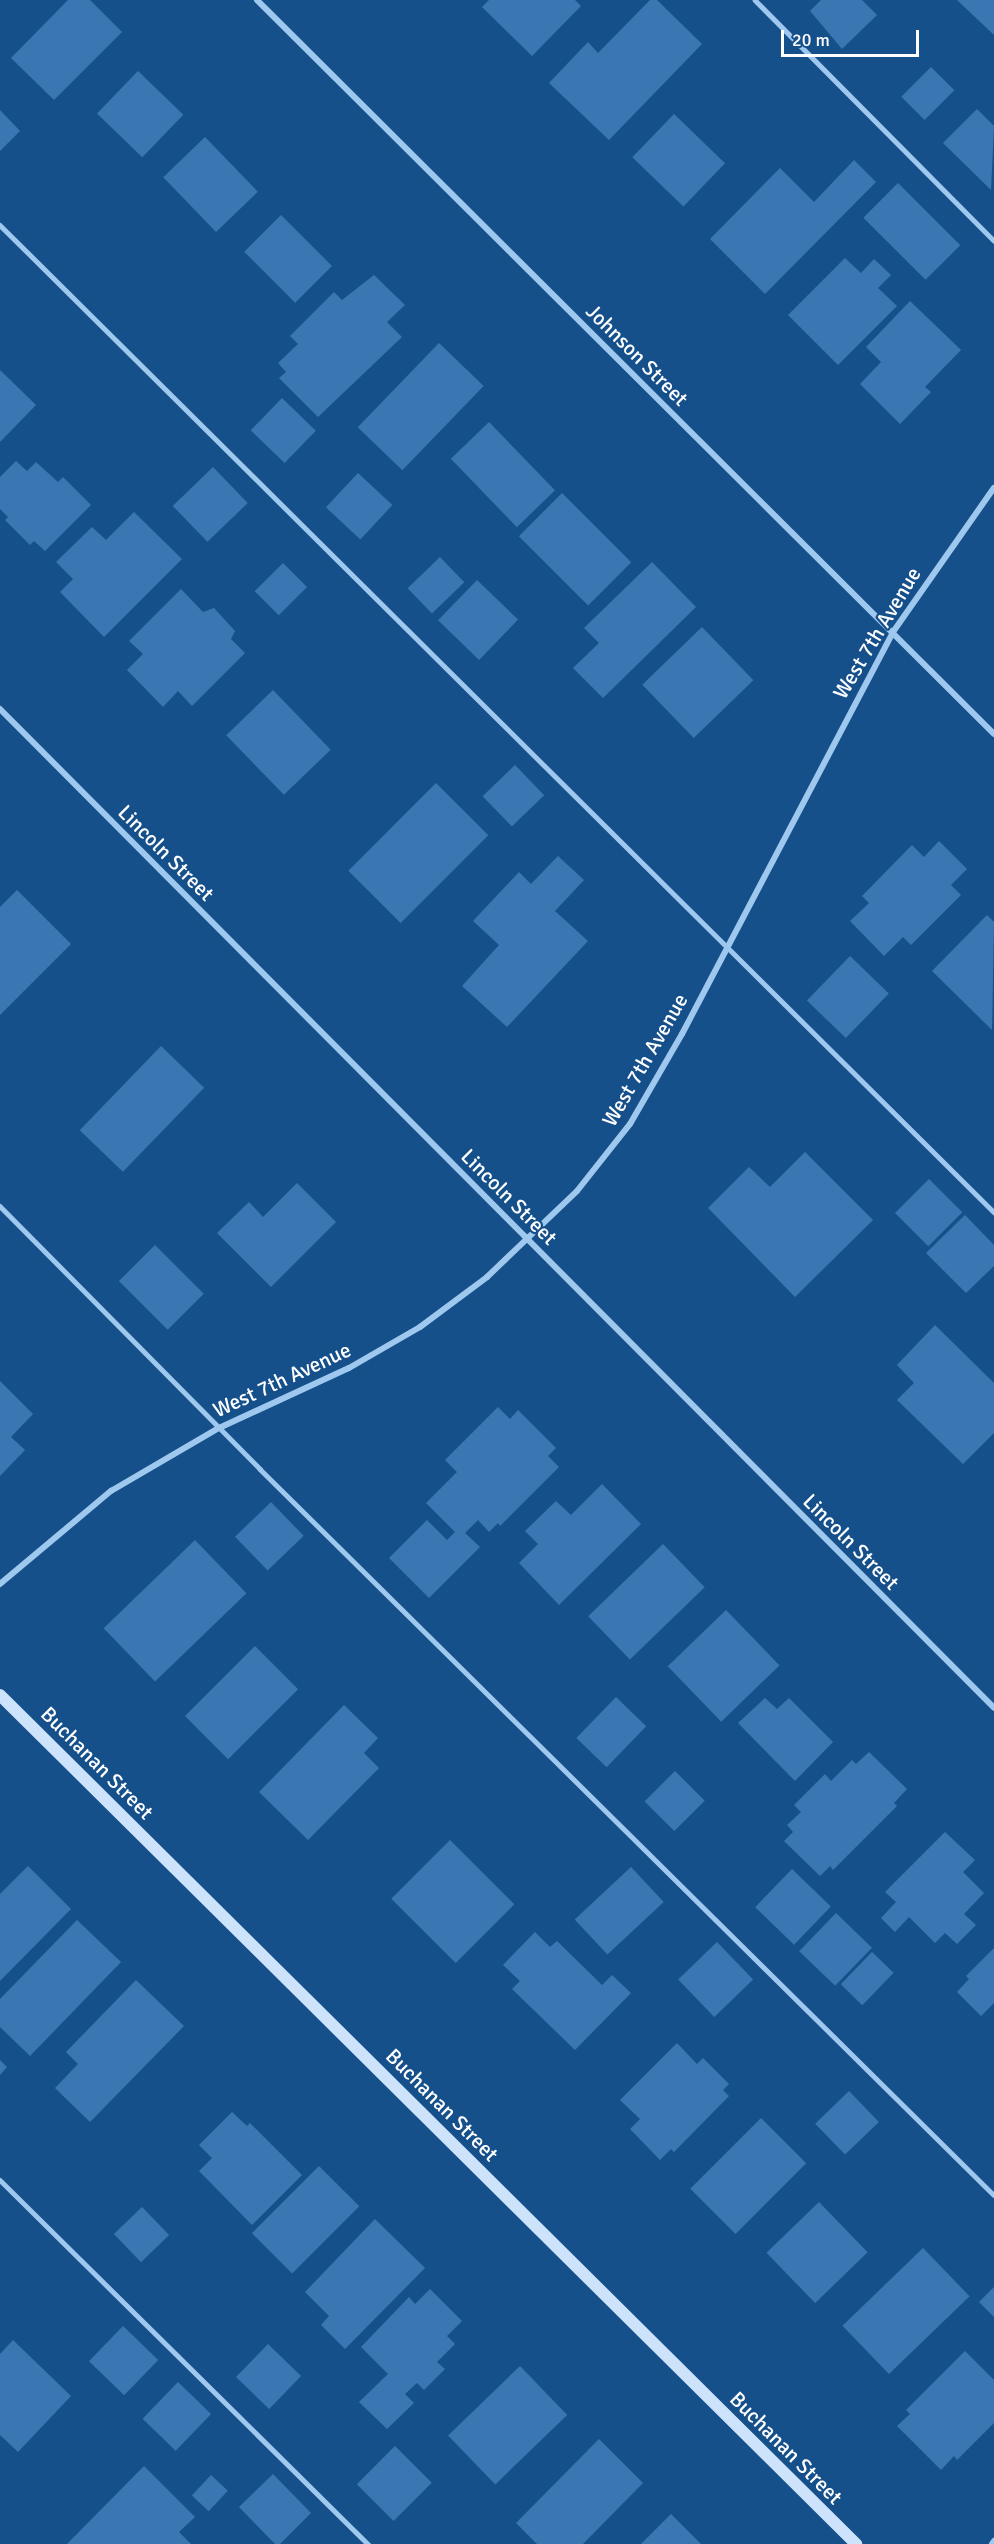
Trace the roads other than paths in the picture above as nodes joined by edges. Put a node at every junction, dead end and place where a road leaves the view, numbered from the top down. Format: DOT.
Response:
graph roads {
  1 [pos="257,0"];
  2 [pos="755,0"];
  3 [pos="0,225"];
  4 [pos="994,241"];
  5 [pos="994,488"];
  6 [pos="893,632"];
  7 [pos="0,709"];
  8 [pos="994,734"];
  9 [pos="726,947"];
  10 [pos="0,1206"];
  11 [pos="994,1212"];
  12 [pos="528,1240"];
  13 [pos="219,1428"];
  14 [pos="0,1584"];
  15 [pos="0,1695"];
  16 [pos="994,1708"];
  17 [pos="0,2180"];
  18 [pos="994,2195"];
  19 [pos="368,2544"];
  20 [pos="856,2544"];
  1 -- 6 [label="street, Johnson Street"];
  2 -- 4 [label="lane"];
  3 -- 9 [label="lane"];
  5 -- 6 [label="street, West 7th Avenue"];
  6 -- 8 [label="street, Johnson Street"];
  6 -- 9 [label="street, West 7th Avenue"];
  7 -- 12 [label="street, Lincoln Street"];
  9 -- 11 [label="lane"];
  9 -- 12 [label="street, West 7th Avenue"];
  10 -- 13 [label="lane"];
  12 -- 13 [label="street, West 7th Avenue"];
  12 -- 16 [label="street, Lincoln Street"];
  13 -- 14 [label="street, West 7th Avenue"];
  13 -- 18 [label="lane"];
  15 -- 20 [label="street, Buchanan Street"];
  17 -- 19 [label="lane"];
}
